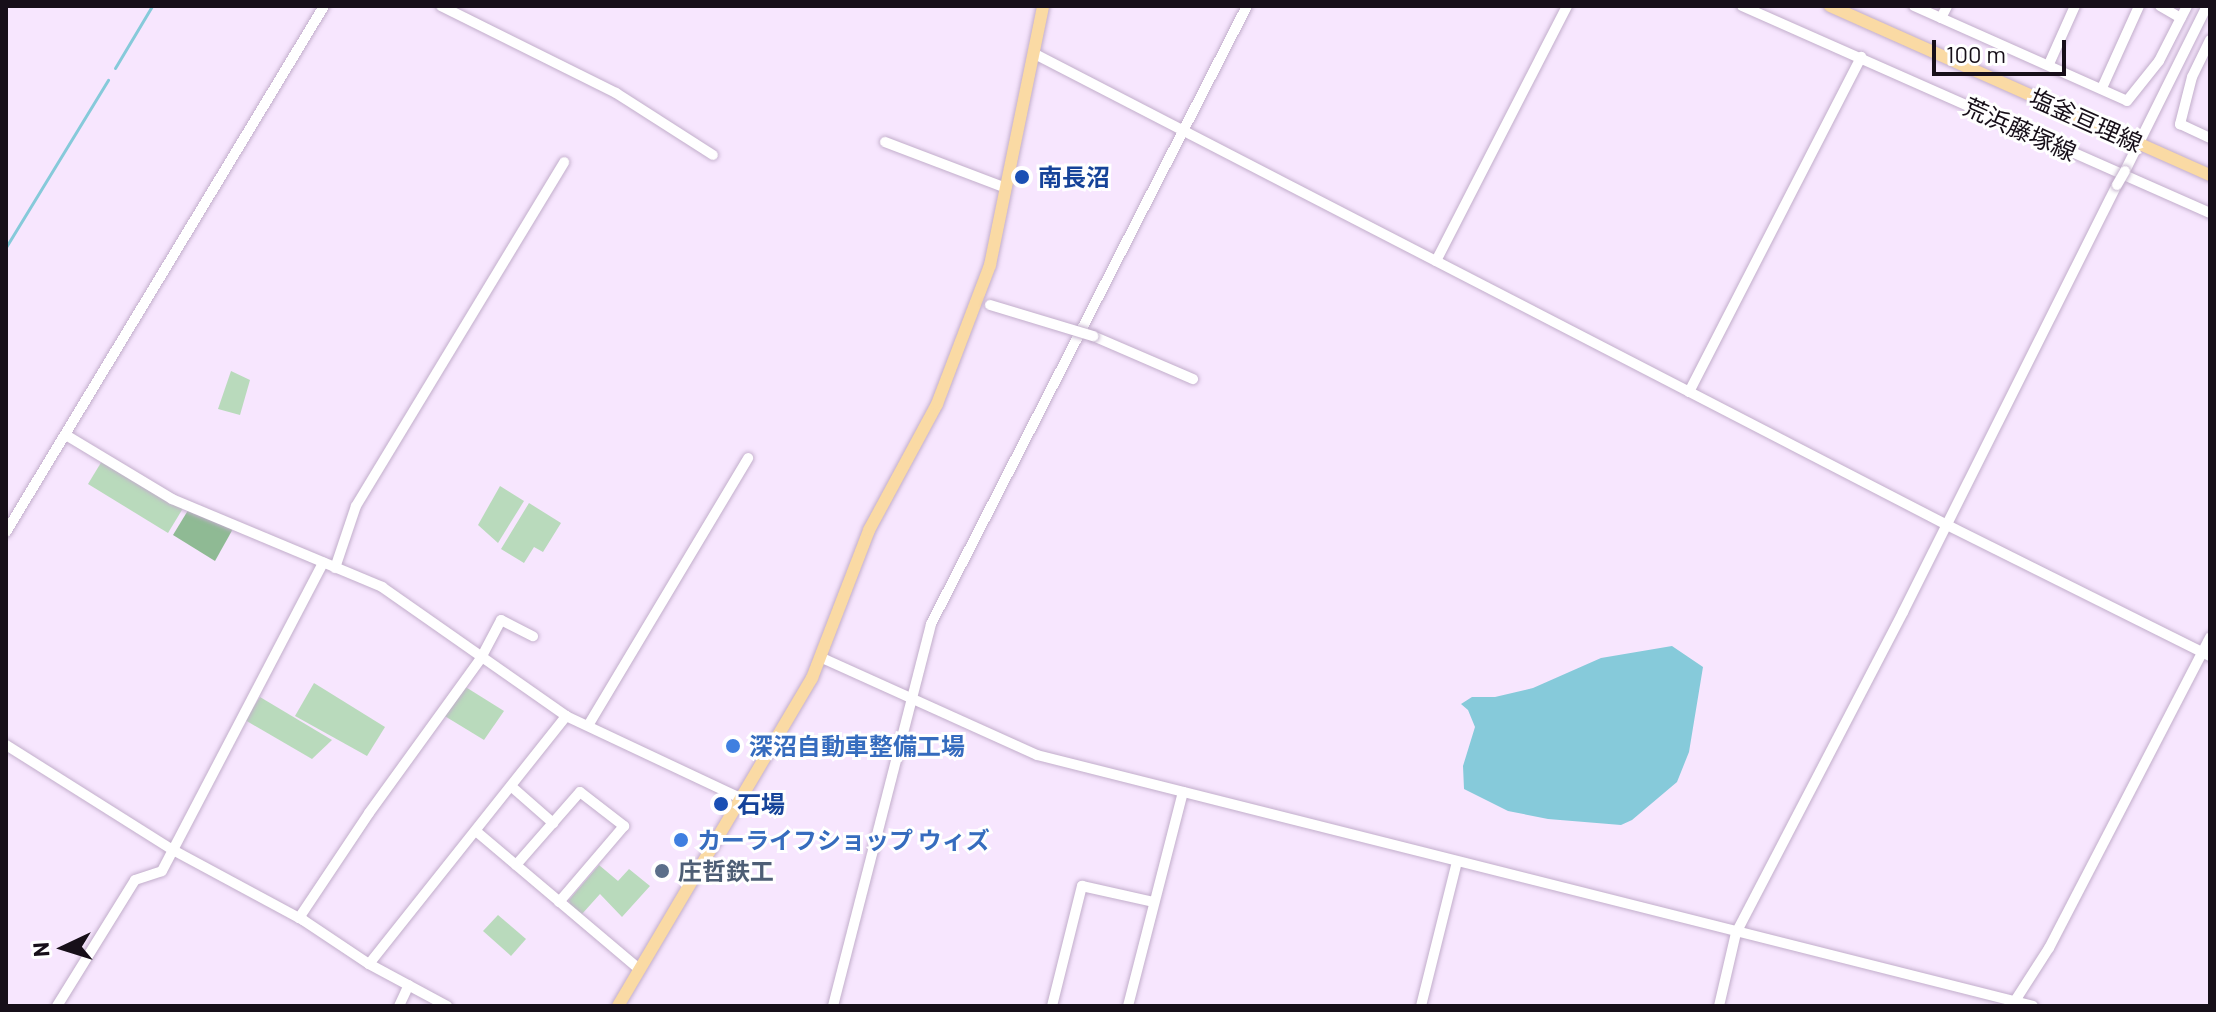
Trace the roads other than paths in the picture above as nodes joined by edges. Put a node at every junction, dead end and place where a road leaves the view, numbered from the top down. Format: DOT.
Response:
graph roads {
  1 [pos="324,6"];
  2 [pos="441,6"];
  3 [pos="1043,6"];
  4 [pos="1247,6"];
  5 [pos="1567,6"];
  6 [pos="1742,6"];
  7 [pos="1830,6"];
  8 [pos="1914,6"];
  9 [pos="1947,6"];
  10 [pos="2075,6"];
  11 [pos="2139,6"];
  12 [pos="2160,6"];
  13 [pos="2187,6"];
  14 [pos="2207,6"];
  15 [pos="1941,18"];
  16 [pos="2181,18"];
  17 [pos="2210,40"];
  18 [pos="1033,53"];
  19 [pos="1861,57"];
  20 [pos="2049,64"];
  21 [pos="2102,88"];
  22 [pos="1184,131"];
  23 [pos="2210,138"];
  24 [pos="885,142"];
  25 [pos="2138,143"];
  26 [pos="713,155"];
  27 [pos="564,162"];
  28 [pos="2210,175"];
  29 [pos="1006,188"];
  30 [pos="2210,213"];
  31 [pos="1436,261"];
  32 [pos="977,302"];
  33 [pos="1193,379"];
  34 [pos="1689,392"];
  35 [pos="66,435"];
  36 [pos="748,458"];
  37 [pos="1945,524"];
  38 [pos="6,532"];
  39 [pos="323,563"];
  40 [pos="335,568"];
  41 [pos="533,636"];
  42 [pos="2210,637"];
  43 [pos="2206,654"];
  44 [pos="820,657"];
  45 [pos="481,658"];
  46 [pos="910,699"];
  47 [pos="566,716"];
  48 [pos="589,724"];
  49 [pos="6,745"];
  50 [pos="512,787"];
  51 [pos="1183,792"];
  52 [pos="740,798"];
  53 [pos="553,823"];
  54 [pos="477,832"];
  55 [pos="173,850"];
  56 [pos="1457,862"];
  57 [pos="516,865"];
  58 [pos="559,902"];
  59 [pos="1154,902"];
  60 [pos="295,916"];
  61 [pos="1736,933"];
  62 [pos="369,964"];
  63 [pos="639,969"];
  64 [pos="409,985"];
  65 [pos="2013,1004"];
  66 [pos="57,1006"];
  67 [pos="399,1006"];
  68 [pos="447,1006"];
  69 [pos="618,1006"];
  70 [pos="833,1006"];
  71 [pos="1052,1006"];
  72 [pos="1128,1006"];
  73 [pos="1421,1006"];
  74 [pos="1719,1006"];
  75 [pos="2033,1006"];
  1 -- 35 [label="street"];
  2 -- 26 [label="street"];
  3 -- 18 [label="main road"];
  4 -- 22 [label="street"];
  5 -- 31 [label="street"];
  6 -- 19 [label="street, 荒浜藤塚線"];
  7 -- 25 [label="main road, 塩釜亘理線"];
  8 -- 15 [label="street"];
  9 -- 15 [label="street"];
  10 -- 20 [label="street"];
  11 -- 21 [label="street"];
  12 -- 16 [label="street"];
  13 -- 16 [label="street"];
  14 -- 25 [label="street"];
  15 -- 20 [label="street"];
  16 -- 21 [label="street"];
  17 -- 23 [label="street"];
  18 -- 22 [label="street"];
  18 -- 29 [label="main road"];
  19 -- 30 [label="street, 荒浜藤塚線"];
  19 -- 34 [label="street"];
  20 -- 21 [label="street"];
  22 -- 31 [label="street"];
  22 -- 46 [label="street"];
  24 -- 29 [label="street"];
  25 -- 28 [label="main road, 塩釜亘理線"];
  25 -- 37 [label="street, bridge"];
  27 -- 40 [label="street"];
  29 -- 32 [label="main road"];
  31 -- 34 [label="street"];
  32 -- 33 [label="street, bridge"];
  32 -- 44 [label="main road"];
  34 -- 37 [label="street"];
  35 -- 38 [label="street"];
  35 -- 39 [label="street"];
  36 -- 48 [label="street"];
  37 -- 43 [label="street"];
  37 -- 61 [label="street"];
  39 -- 40 [label="street"];
  39 -- 55 [label="street"];
  40 -- 45 [label="street"];
  41 -- 45 [label="street"];
  42 -- 43 [label="street"];
  43 -- 65 [label="street"];
  44 -- 46 [label="street"];
  44 -- 52 [label="main road"];
  45 -- 47 [label="street"];
  45 -- 60 [label="street"];
  46 -- 51 [label="street"];
  46 -- 70 [label="street"];
  47 -- 48 [label="street"];
  47 -- 50 [label="street"];
  48 -- 52 [label="street"];
  49 -- 55 [label="street"];
  50 -- 53 [label="street"];
  50 -- 54 [label="street"];
  51 -- 56 [label="street"];
  51 -- 59 [label="street"];
  52 -- 63 [label="main road"];
  53 -- 57 [label="street"];
  53 -- 58 [label="street"];
  54 -- 57 [label="street"];
  54 -- 62 [label="street"];
  55 -- 60 [label="street"];
  55 -- 66 [label="street"];
  56 -- 61 [label="street"];
  56 -- 73 [label="street"];
  57 -- 58 [label="street"];
  58 -- 63 [label="street"];
  59 -- 71 [label="street"];
  59 -- 72 [label="street"];
  60 -- 62 [label="street"];
  61 -- 65 [label="street"];
  61 -- 74 [label="street"];
  62 -- 64 [label="street"];
  63 -- 69 [label="main road"];
  64 -- 67 [label="street"];
  64 -- 68 [label="street"];
  65 -- 75 [label="street"];
}
